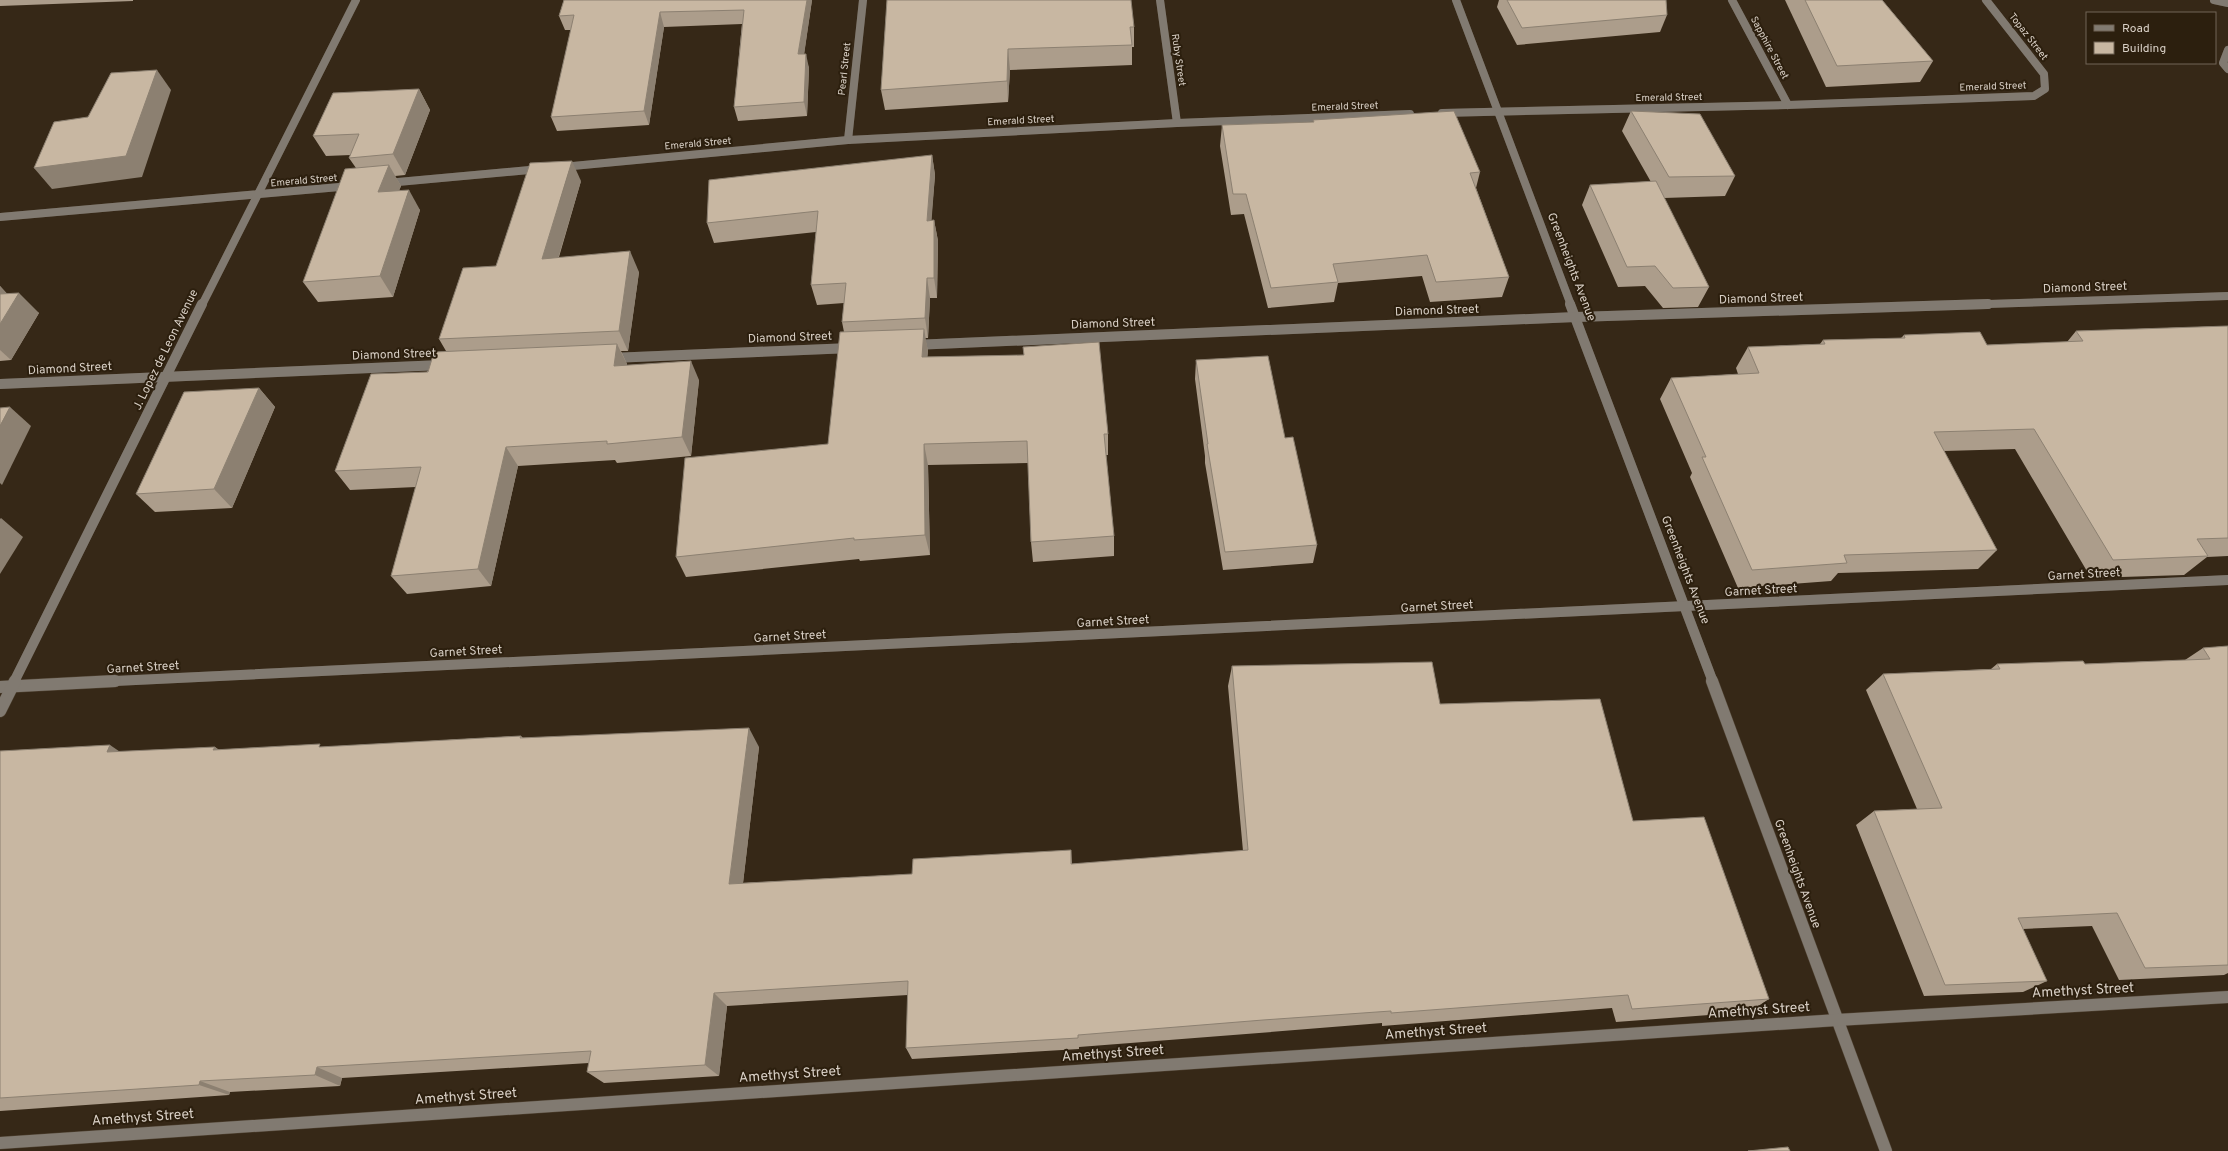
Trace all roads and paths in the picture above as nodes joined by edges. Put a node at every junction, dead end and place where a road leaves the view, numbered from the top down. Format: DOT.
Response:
graph roads {
  1 [pos="356,0"];
  2 [pos="862,0"];
  3 [pos="1160,0"];
  4 [pos="1456,0"];
  5 [pos="1732,0"];
  6 [pos="1986,0"];
  7 [pos="2214,0"];
  8 [pos="2228,2"];
  9 [pos="2228,50"];
  10 [pos="2228,70"];
  11 [pos="2045,89"];
  12 [pos="1788,105"];
  13 [pos="1497,111"];
  14 [pos="1436,113"];
  15 [pos="1420,114"];
  16 [pos="1177,123"];
  17 [pos="848,140"];
  18 [pos="376,184"];
  19 [pos="360,185"];
  20 [pos="256,195"];
  21 [pos="0,217"];
  22 [pos="2228,296"];
  23 [pos="1576,317"];
  24 [pos="900,346"];
  25 [pos="860,347"];
  26 [pos="605,358"];
  27 [pos="453,365"];
  28 [pos="166,377"];
  29 [pos="0,384"];
  30 [pos="2228,580"];
  31 [pos="1686,608"];
  32 [pos="0,687"];
  33 [pos="12,687"];
  34 [pos="0,711"];
  35 [pos="2228,997"];
  36 [pos="1837,1020"];
  37 [pos="0,1143"];
  38 [pos="1886,1151"];
  1 -- 20 [label="street, J. Lopez de Leon Avenue"];
  2 -- 17 [label="street, Pearl Street"];
  3 -- 16 [label="street, Ruby Street"];
  4 -- 13 [label="street, Greenheights Avenue"];
  5 -- 12 [label="street, Sapphire Street"];
  6 -- 11 [label="street, Topaz Street"];
  7 -- 8 [label="street"];
  9 -- 10 [label="street"];
  11 -- 12 [label="street, Emerald Street"];
  12 -- 13 [label="street, Emerald Street"];
  13 -- 14 [label="street, Emerald Street"];
  13 -- 23 [label="street, Greenheights Avenue"];
  15 -- 16 [label="street, Emerald Street"];
  16 -- 17 [label="street, Emerald Street"];
  17 -- 18 [label="street, Emerald Street"];
  19 -- 20 [label="street, Emerald Street"];
  20 -- 21 [label="street, Emerald Street"];
  20 -- 28 [label="street, J. Lopez de Leon Avenue"];
  22 -- 23 [label="street, Diamond Street"];
  23 -- 24 [label="street, Diamond Street"];
  23 -- 31 [label="street, Greenheights Avenue"];
  25 -- 26 [label="street, Diamond Street"];
  27 -- 28 [label="street, Diamond Street"];
  28 -- 29 [label="street, Diamond Street"];
  28 -- 33 [label="street, J. Lopez de Leon Avenue"];
  30 -- 31 [label="street, Garnet Street"];
  31 -- 33 [label="street, Garnet Street"];
  31 -- 36 [label="street, Greenheights Avenue"];
  32 -- 33 [label="street, Garnet Street"];
  33 -- 34 [label="street, J. Lopez de Leon Avenue"];
  35 -- 36 [label="street, Amethyst Street"];
  36 -- 37 [label="street, Amethyst Street"];
  36 -- 38 [label="street, Greenheights Avenue"];
}
